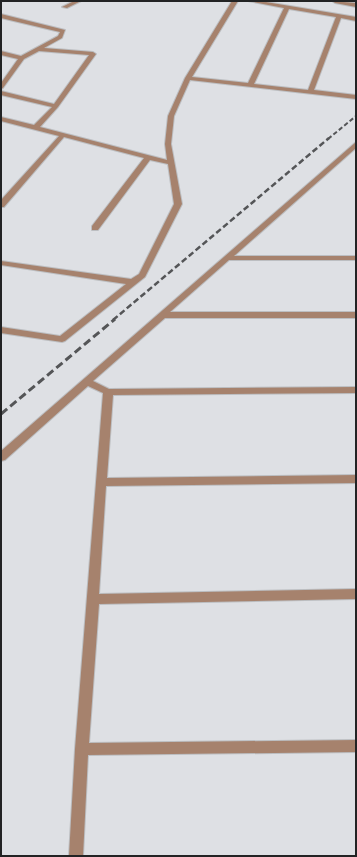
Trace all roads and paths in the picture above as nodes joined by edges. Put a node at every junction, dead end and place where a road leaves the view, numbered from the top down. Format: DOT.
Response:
graph roads {
  1 [pos="78,1"];
  2 [pos="235,1"];
  3 [pos="251,1"];
  4 [pos="335,1"];
  5 [pos="356,5"];
  6 [pos="65,7"];
  7 [pos="287,7"];
  8 [pos="1,16"];
  9 [pos="339,16"];
  10 [pos="356,19"];
  11 [pos="37,49"];
  12 [pos="1,53"];
  13 [pos="22,58"];
  14 [pos="188,78"];
  15 [pos="250,85"];
  16 [pos="1,87"];
  17 [pos="311,91"];
  18 [pos="1,93"];
  19 [pos="356,96"];
  20 [pos="56,106"];
  21 [pos="1,119"];
  22 [pos="35,128"];
  23 [pos="63,135"];
  24 [pos="356,144"];
  25 [pos="344,155"];
  26 [pos="356,155"];
  27 [pos="148,157"];
  28 [pos="171,163"];
  29 [pos="1,206"];
  30 [pos="95,228"];
  31 [pos="227,258"];
  32 [pos="356,258"];
  33 [pos="1,263"];
  34 [pos="133,282"];
  35 [pos="356,315"];
  36 [pos="162,316"];
  37 [pos="1,330"];
  38 [pos="88,382"];
  39 [pos="356,390"];
  40 [pos="108,392"];
  41 [pos="1,457"];
  42 [pos="356,479"];
  43 [pos="101,482"];
  44 [pos="356,594"];
  45 [pos="94,599"];
  46 [pos="356,746"];
  47 [pos="82,749"];
  48 [pos="76,856"];
  1 -- 6 [label="street"];
  2 -- 14 [label="street"];
  3 -- 7 [label="street"];
  4 -- 5 [label="street"];
  7 -- 9 [label="street"];
  7 -- 15 [label="street"];
  8 -- 11 [label="street"];
  9 -- 10 [label="street"];
  9 -- 17 [label="street"];
  11 -- 13 [label="street"];
  11 -- 20 [label="street"];
  12 -- 13 [label="street"];
  13 -- 16 [label="street"];
  14 -- 15 [label="street"];
  14 -- 28 [label="street"];
  15 -- 17 [label="street"];
  17 -- 19 [label="street"];
  18 -- 20 [label="street"];
  20 -- 22 [label="street"];
  21 -- 22 [label="street"];
  22 -- 23 [label="street"];
  23 -- 27 [label="street"];
  23 -- 29 [label="street"];
  24 -- 25 [label="street"];
  25 -- 26 [label="street"];
  25 -- 31 [label="street"];
  27 -- 28 [label="street"];
  27 -- 30 [label="street"];
  28 -- 34 [label="street"];
  31 -- 32 [label="street"];
  31 -- 36 [label="street"];
  33 -- 34 [label="street"];
  34 -- 37 [label="street"];
  35 -- 36 [label="street"];
  36 -- 38 [label="street"];
  38 -- 40 [label="street"];
  38 -- 41 [label="street"];
  39 -- 40 [label="street"];
  40 -- 43 [label="street"];
  42 -- 43 [label="street"];
  43 -- 45 [label="street"];
  44 -- 45 [label="street"];
  45 -- 47 [label="street"];
  46 -- 47 [label="street"];
  47 -- 48 [label="street"];
}
